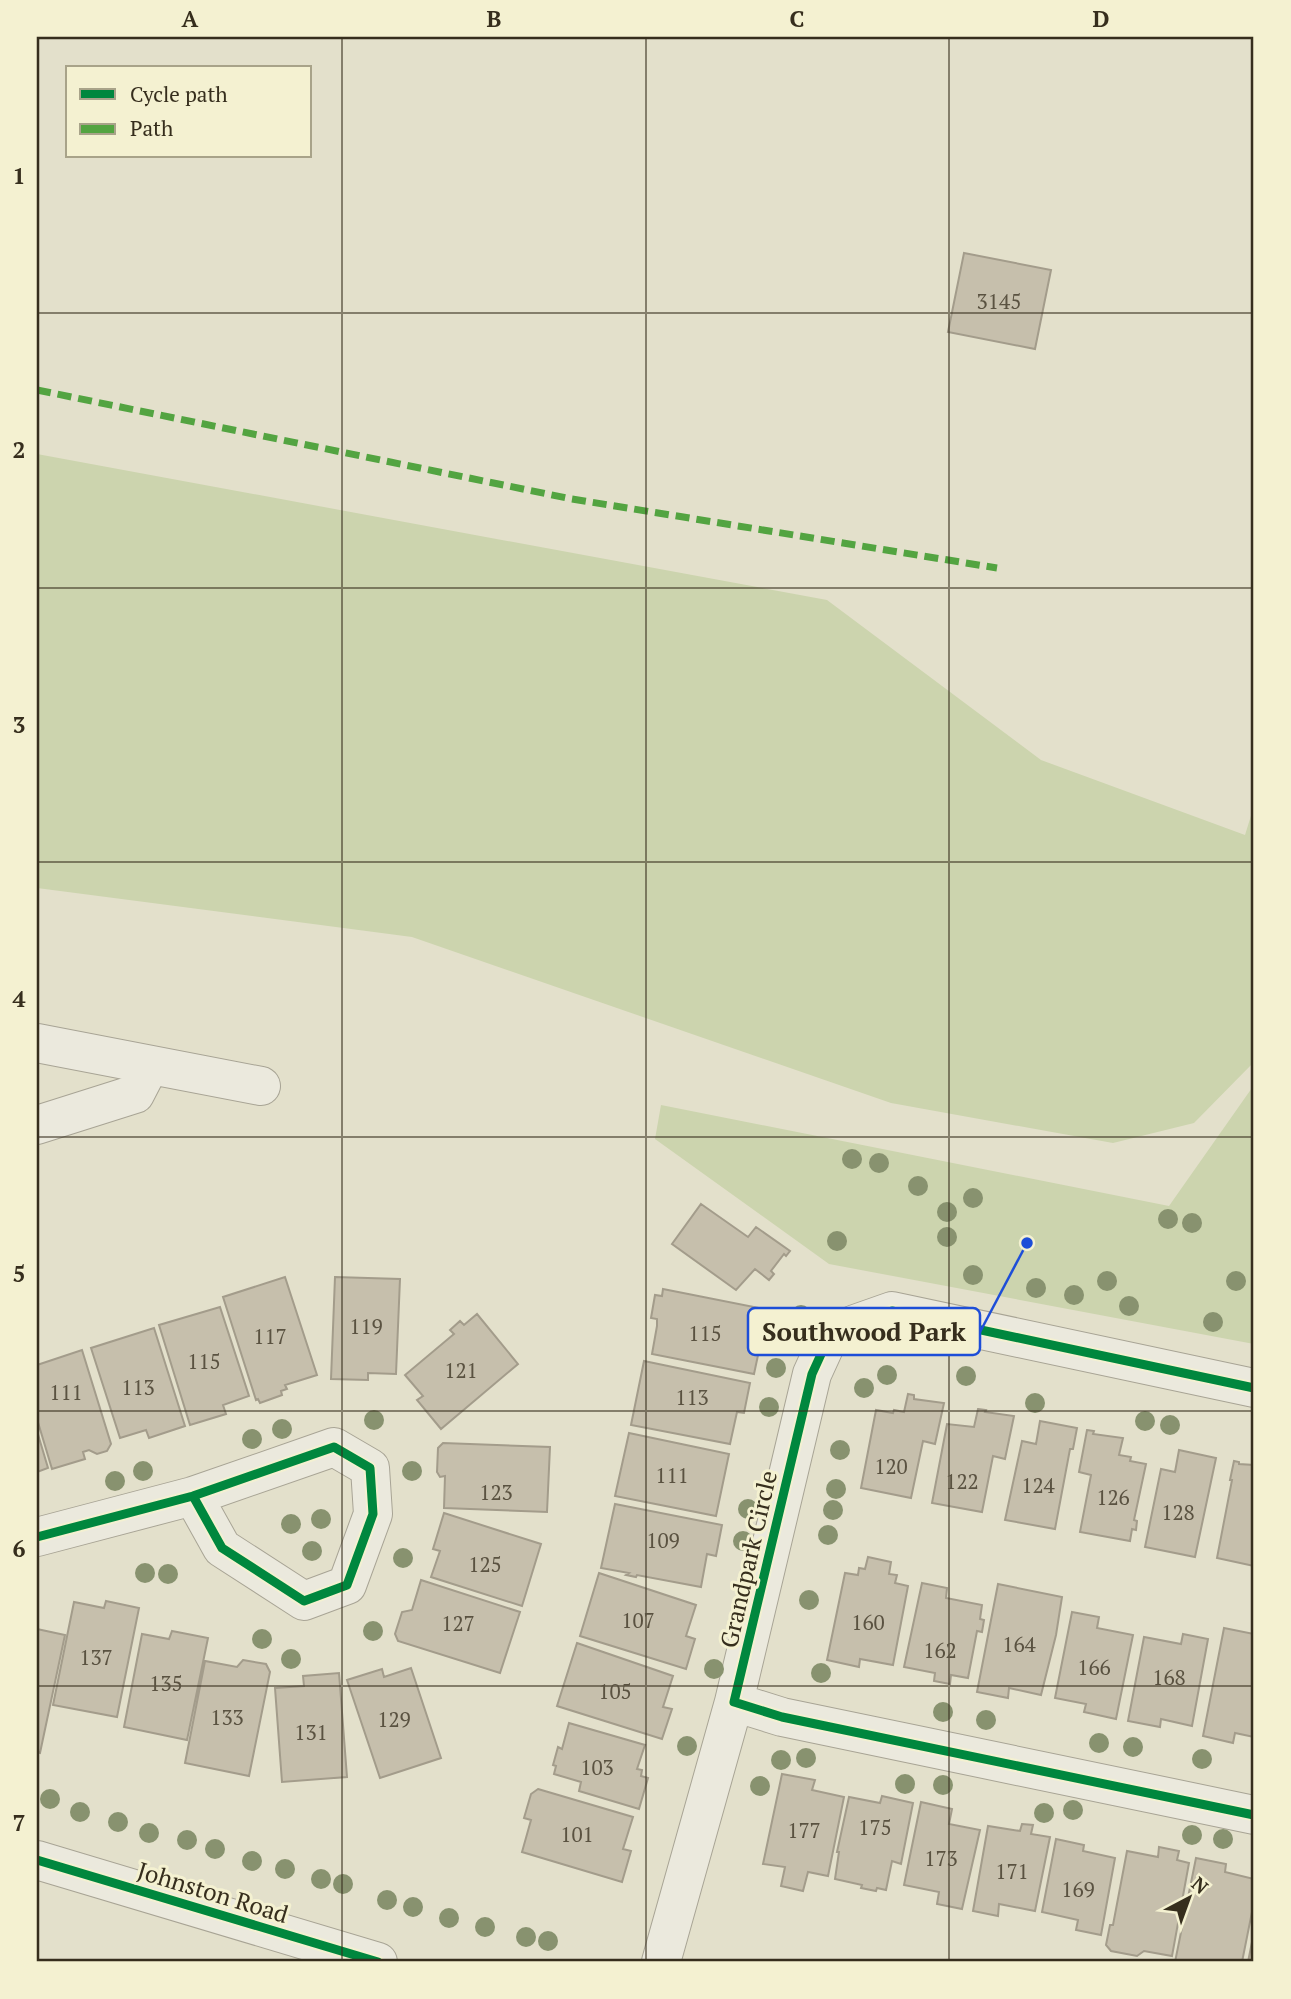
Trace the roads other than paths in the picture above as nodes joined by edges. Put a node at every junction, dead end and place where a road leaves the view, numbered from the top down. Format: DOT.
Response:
graph roads {
  1 [pos="37,1043"];
  2 [pos="150,1065"];
  3 [pos="261,1086"];
  4 [pos="37,1125"];
  5 [pos="1254,1388"];
  6 [pos="193,1496"];
  7 [pos="37,1537"];
  8 [pos="734,1702"];
  9 [pos="1254,1815"];
  10 [pos="37,1860"];
  11 [pos="319,1953"];
  12 [pos="379,1962"];
  13 [pos="661,1962"];
  1 -- 2 [label="street"];
  2 -- 3 [label="street"];
  2 -- 4 [label="street"];
  5 -- 8 [label="street, Grandpark Circle"];
  6 -- 6 [label="street"];
  6 -- 7 [label="street"];
  8 -- 9 [label="street"];
  8 -- 13 [label="street, Grandpark Circle"];
  10 -- 11 [label="street, Johnston Road"];
  11 -- 12 [label="street, Johnston Road"];
}
